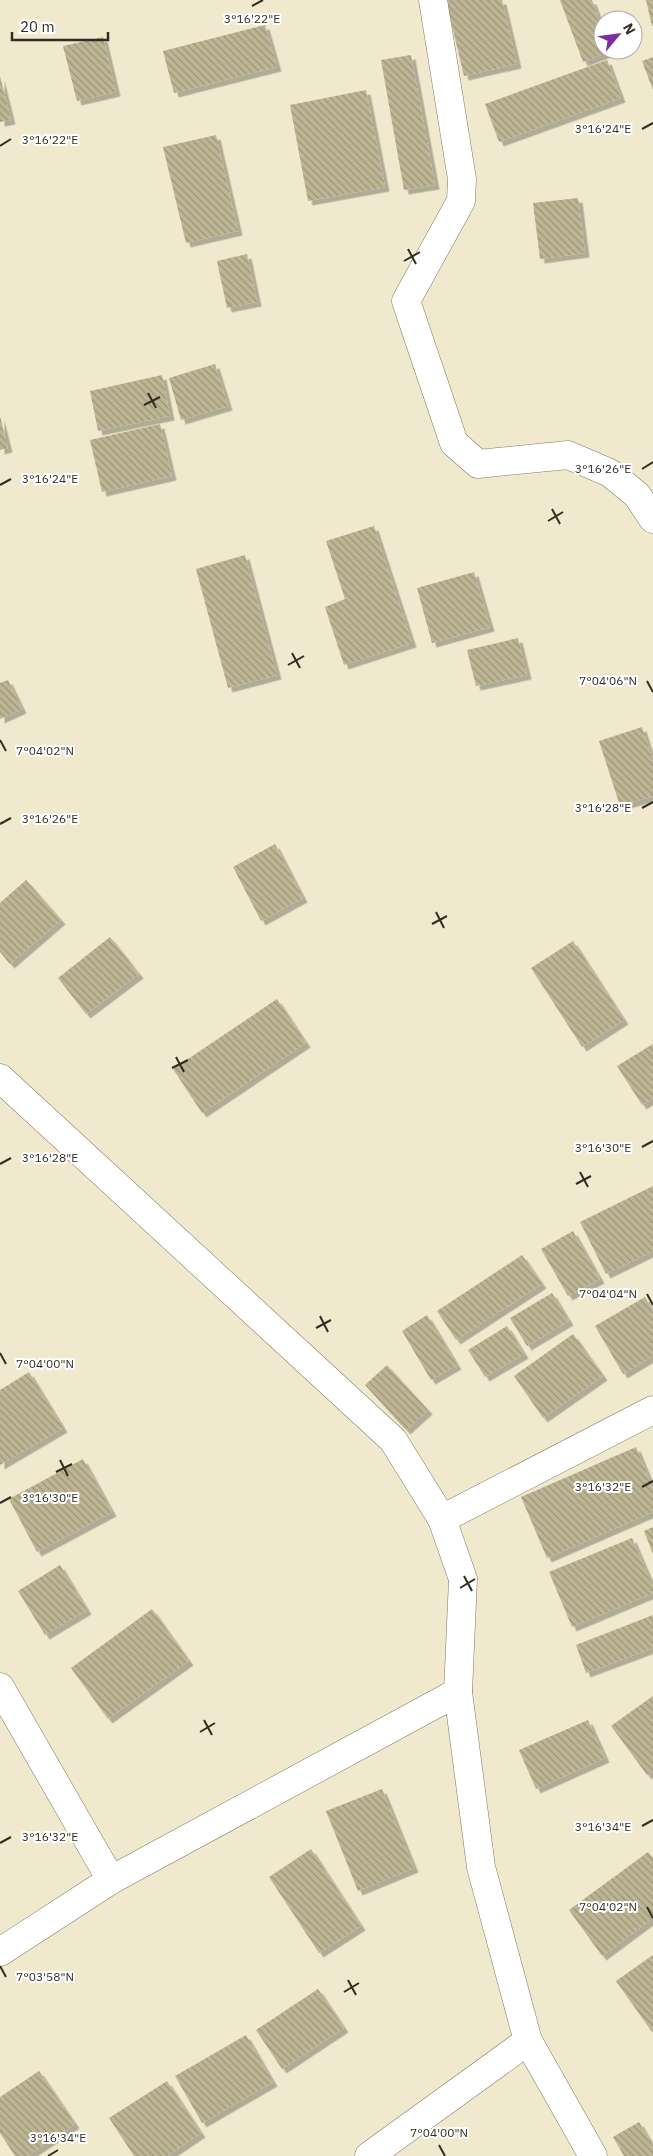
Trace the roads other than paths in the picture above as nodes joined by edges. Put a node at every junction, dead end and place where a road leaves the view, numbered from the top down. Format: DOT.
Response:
graph roads {
  1 [pos="433,0"];
  2 [pos="653,519"];
  3 [pos="0,1078"];
  4 [pos="653,1410"];
  5 [pos="442,1519"];
  6 [pos="0,1687"];
  7 [pos="458,1692"];
  8 [pos="111,1880"];
  9 [pos="0,1952"];
  10 [pos="528,2041"];
  11 [pos="369,2156"];
  12 [pos="593,2156"];
  1 -- 2 [label="street"];
  3 -- 5 [label="street"];
  4 -- 5 [label="street"];
  5 -- 7 [label="street"];
  6 -- 8 [label="street"];
  7 -- 8 [label="street"];
  7 -- 10 [label="street"];
  8 -- 9 [label="street"];
  10 -- 11 [label="street"];
  10 -- 12 [label="street"];
}
